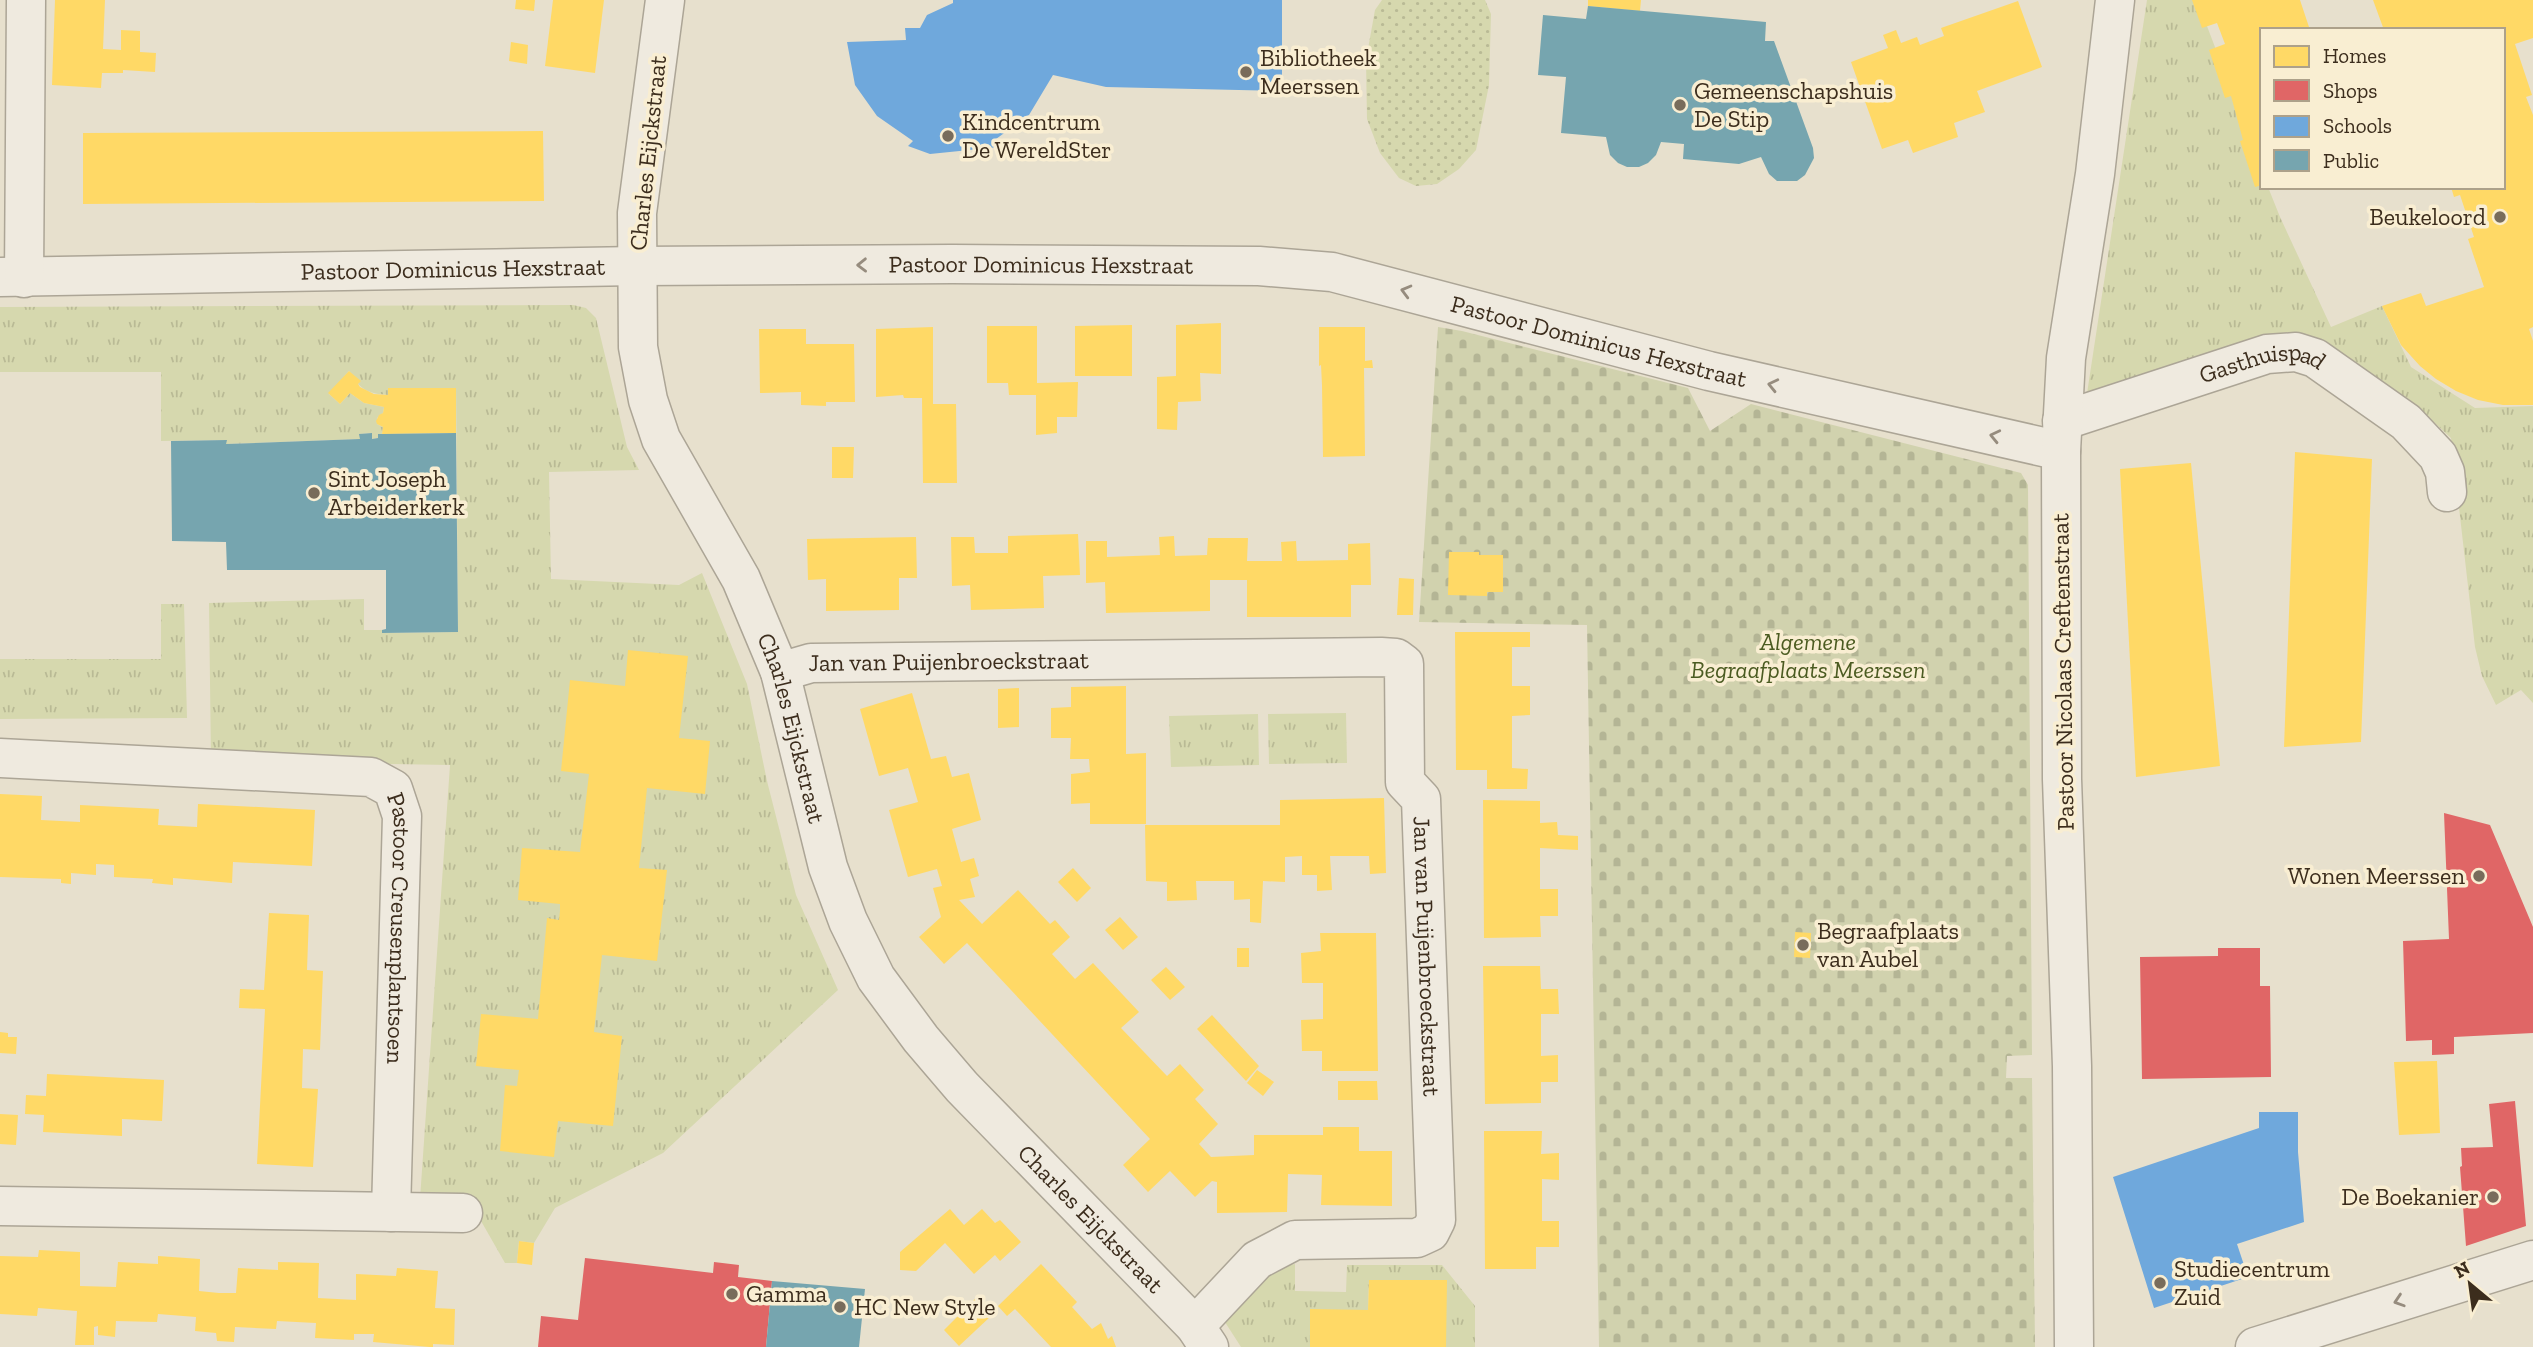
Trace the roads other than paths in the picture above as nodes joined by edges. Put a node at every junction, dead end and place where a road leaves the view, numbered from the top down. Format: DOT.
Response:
graph roads {
  1 [pos="26,0"];
  2 [pos="665,0"];
  3 [pos="2115,0"];
  4 [pos="637,266"];
  5 [pos="12,277"];
  6 [pos="2062,436"];
  7 [pos="2447,492"];
  8 [pos="780,672"];
  9 [pos="0,758"];
  10 [pos="0,1206"];
  11 [pos="391,1212"];
  12 [pos="463,1213"];
  13 [pos="2533,1260"];
  14 [pos="1202,1337"];
  15 [pos="2074,1347"];
  16 [pos="2255,1347"];
  1 -- 5 [label="street"];
  2 -- 4 [label="street, Charles Eijckstraat"];
  3 -- 6 [label="street, Pastoor Nicolaas Creftenstraat"];
  4 -- 5 [label="street, Pastoor Dominicus Hexstraat"];
  6 -- 4 [label="street, Pastoor Dominicus Hexstraat, one-way"];
  4 -- 8 [label="street, Charles Eijckstraat"];
  6 -- 7 [label="street, Gasthuispad"];
  6 -- 15 [label="street, Pastoor Nicolaas Creftenstraat"];
  8 -- 14 [label="street, Charles Eijckstraat"];
  8 -- 14 [label="street, Jan van Puijenbroeckstraat"];
  9 -- 11 [label="street, Pastoor Creusenplantsoen"];
  10 -- 11 [label="street"];
  11 -- 12 [label="street"];
  13 -- 16 [label="street, one-way"];
}
